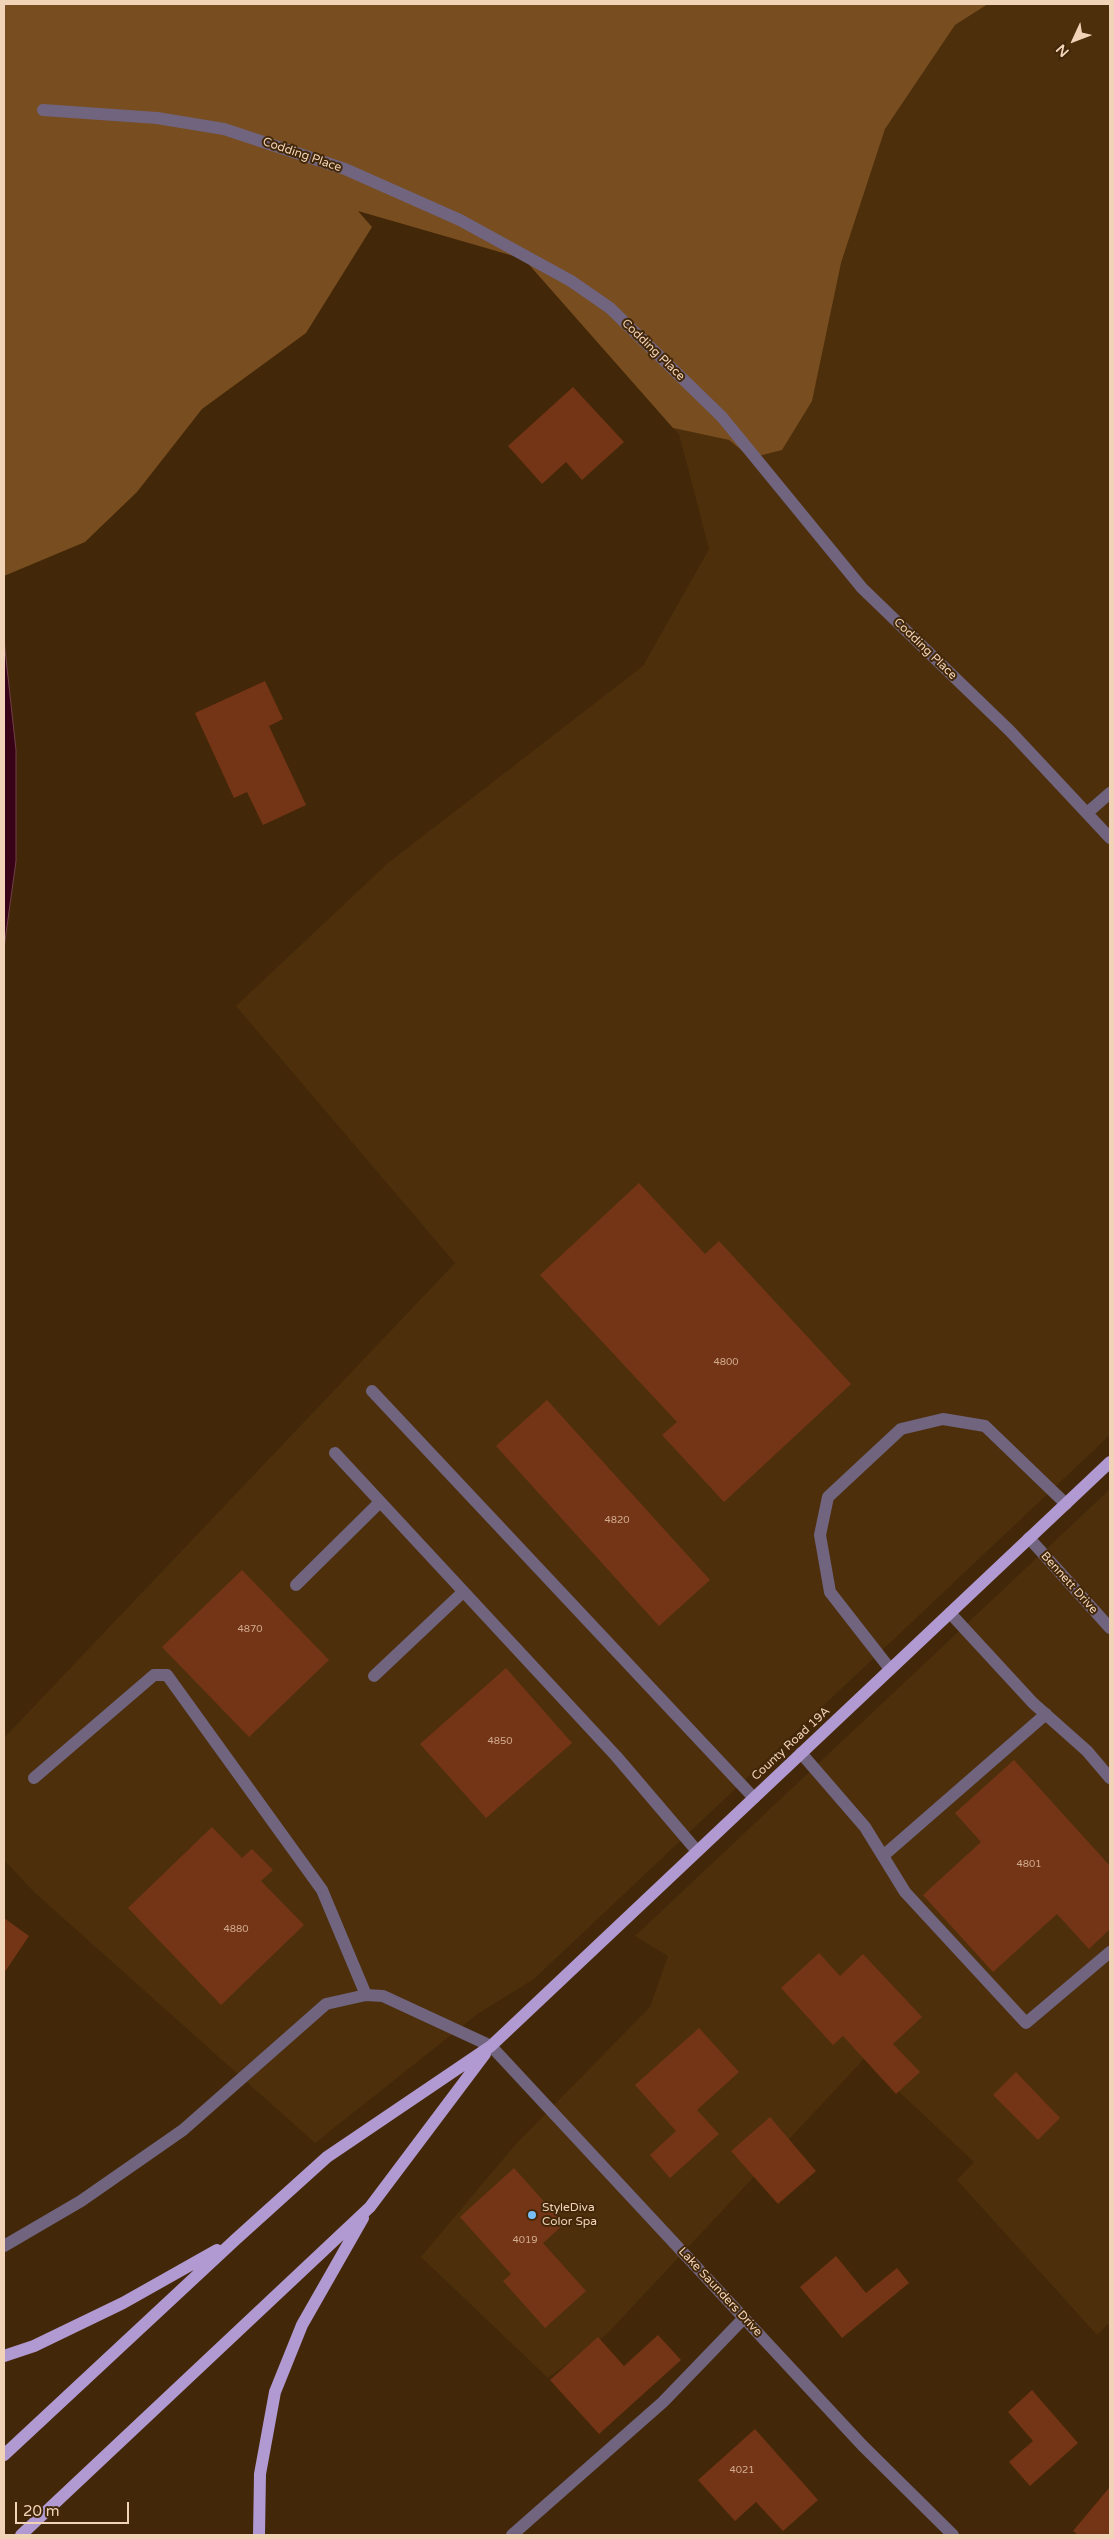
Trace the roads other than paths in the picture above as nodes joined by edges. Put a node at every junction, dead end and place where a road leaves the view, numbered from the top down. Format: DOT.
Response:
graph roads {
  1 [pos="43,110"];
  2 [pos="1110,793"];
  3 [pos="1087,813"];
  4 [pos="1110,838"];
  5 [pos="372,1391"];
  6 [pos="335,1454"];
  7 [pos="1110,1462"];
  8 [pos="380,1502"];
  9 [pos="1066,1504"];
  10 [pos="1029,1538"];
  11 [pos="296,1585"];
  12 [pos="463,1592"];
  13 [pos="950,1613"];
  14 [pos="1110,1628"];
  15 [pos="890,1670"];
  16 [pos="374,1676"];
  17 [pos="1046,1714"];
  18 [pos="802,1753"];
  19 [pos="34,1778"];
  20 [pos="1110,1778"];
  21 [pos="754,1798"];
  22 [pos="697,1851"];
  23 [pos="883,1856"];
  24 [pos="1110,1952"];
  25 [pos="366,1995"];
  26 [pos="491,2046"];
  27 [pos="370,2207"];
  28 [pos="235,2240"];
  29 [pos="4,2246"];
  30 [pos="744,2318"];
  31 [pos="4,2356"];
  32 [pos="4,2456"];
  33 [pos="22,2535"];
  34 [pos="259,2535"];
  35 [pos="512,2535"];
  36 [pos="953,2535"];
  1 -- 3 [label="street, Codding Place"];
  2 -- 3 [label="street"];
  3 -- 4 [label="street, Codding Place"];
  5 -- 21 [label="street"];
  6 -- 8 [label="street"];
  7 -- 9 [label="main road, County Road 19A"];
  8 -- 11 [label="street"];
  8 -- 12 [label="street"];
  9 -- 10 [label="main road, County Road 19A"];
  9 -- 15 [label="street"];
  10 -- 13 [label="main road, County Road 19A"];
  10 -- 14 [label="street, Bennett Drive"];
  12 -- 16 [label="street"];
  12 -- 22 [label="street"];
  13 -- 15 [label="main road, County Road 19A"];
  13 -- 17 [label="street"];
  15 -- 18 [label="main road, County Road 19A"];
  17 -- 20 [label="street"];
  17 -- 23 [label="street"];
  18 -- 21 [label="main road, County Road 19A"];
  18 -- 23 [label="street"];
  19 -- 25 [label="street"];
  21 -- 22 [label="main road, County Road 19A"];
  22 -- 26 [label="main road, County Road 19A"];
  23 -- 24 [label="street"];
  25 -- 26 [label="street"];
  25 -- 29 [label="street"];
  26 -- 27 [label="main road"];
  26 -- 28 [label="main road"];
  26 -- 30 [label="street, Lake Saunders Drive"];
  27 -- 33 [label="main road"];
  27 -- 34 [label="main road"];
  28 -- 31 [label="main road"];
  28 -- 32 [label="main road"];
  30 -- 35 [label="street"];
  30 -- 36 [label="street, Lake Saunders Drive"];
}
